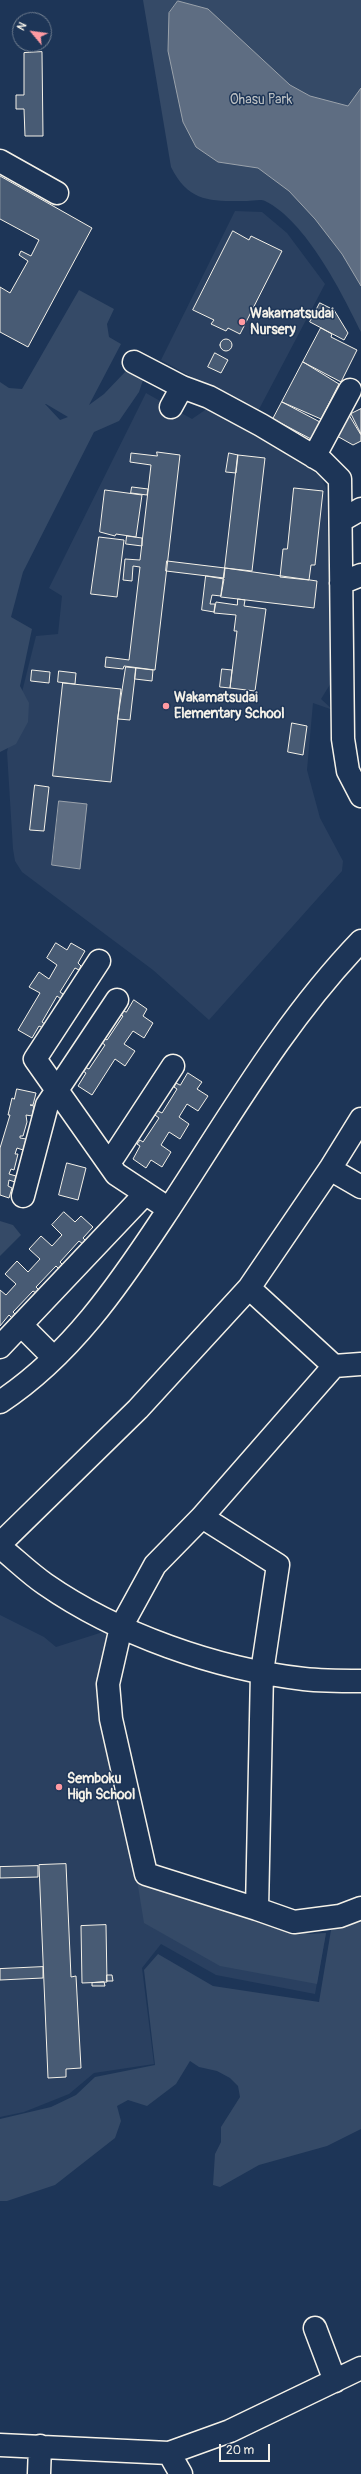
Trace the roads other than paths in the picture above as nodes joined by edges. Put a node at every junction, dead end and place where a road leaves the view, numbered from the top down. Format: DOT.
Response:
graph roads {
  1 [pos="0,161"];
  2 [pos="57,192"];
  3 [pos="134,362"];
  4 [pos="182,387"];
  5 [pos="350,390"];
  6 [pos="170,407"];
  7 [pos="314,457"];
  8 [pos="361,510"];
  9 [pos="342,520"];
  10 [pos="361,575"];
  11 [pos="341,584"];
  12 [pos="361,796"];
  13 [pos="361,941"];
  14 [pos="99,961"];
  15 [pos="117,1000"];
  16 [pos="173,1066"];
  17 [pos="56,1089"];
  18 [pos="361,1119"];
  19 [pos="107,1161"];
  20 [pos="330,1169"];
  21 [pos="361,1187"];
  22 [pos="145,1194"];
  23 [pos="23,1196"];
  24 [pos="169,1209"];
  25 [pos="249,1288"];
  26 [pos="22,1326"];
  27 [pos="0,1347"];
  28 [pos="54,1358"];
  29 [pos="361,1364"];
  30 [pos="334,1366"];
  31 [pos="0,1402"];
  32 [pos="202,1517"];
  33 [pos="0,1544"];
  34 [pos="0,1547"];
  35 [pos="121,1627"];
  36 [pos="262,1672"];
  37 [pos="361,1682"];
  38 [pos="361,1908"];
  39 [pos="257,1909"];
  40 [pos="315,2328"];
  41 [pos="361,2368"];
  42 [pos="335,2381"];
  43 [pos="0,2445"];
  44 [pos="40,2446"];
  45 [pos="169,2453"];
  46 [pos="39,2474"];
  47 [pos="181,2474"];
  1 -- 2 [label="street"];
  3 -- 4 [label="street"];
  4 -- 6 [label="street"];
  4 -- 7 [label="street"];
  5 -- 7 [label="street"];
  7 -- 9 [label="street"];
  8 -- 9 [label="street"];
  9 -- 11 [label="street"];
  10 -- 11 [label="street"];
  11 -- 12 [label="street"];
  13 -- 24 [label="street"];
  14 -- 17 [label="street"];
  15 -- 17 [label="street"];
  16 -- 19 [label="street"];
  17 -- 19 [label="street"];
  17 -- 23 [label="street"];
  18 -- 20 [label="street"];
  19 -- 22 [label="street"];
  20 -- 21 [label="street"];
  20 -- 25 [label="street"];
  22 -- 24 [label="street"];
  22 -- 26 [label="street"];
  24 -- 28 [label="street"];
  25 -- 30 [label="street"];
  25 -- 33 [label="street"];
  26 -- 27 [label="street"];
  26 -- 28 [label="street"];
  28 -- 31 [label="street"];
  29 -- 30 [label="street"];
  30 -- 32 [label="street"];
  32 -- 35 [label="street"];
  32 -- 36 [label="street"];
  34 -- 35 [label="street"];
  35 -- 36 [label="street"];
  35 -- 39 [label="street"];
  36 -- 37 [label="street"];
  36 -- 39 [label="street"];
  38 -- 39 [label="street"];
  40 -- 42 [label="street"];
  41 -- 42 [label="street"];
  42 -- 45 [label="street"];
  43 -- 44 [label="street"];
  44 -- 45 [label="street"];
  44 -- 46 [label="street"];
  45 -- 47 [label="street"];
}
